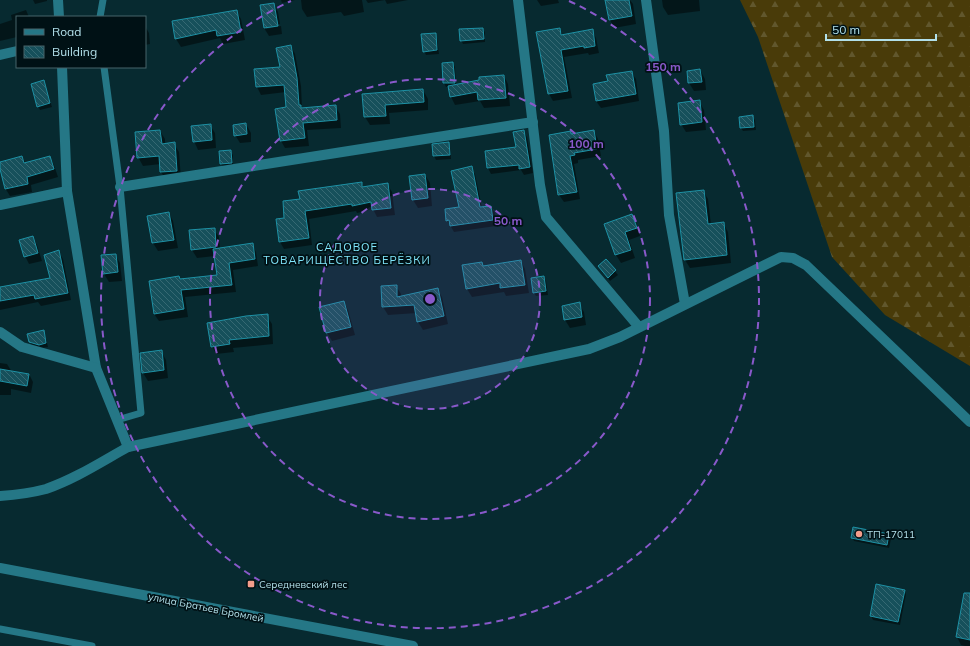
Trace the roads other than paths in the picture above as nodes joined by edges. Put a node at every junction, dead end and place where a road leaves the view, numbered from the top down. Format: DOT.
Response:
graph roads {
  1 [pos="58,0"];
  2 [pos="103,0"];
  3 [pos="518,0"];
  4 [pos="646,0"];
  5 [pos="59,16"];
  6 [pos="100,16"];
  7 [pos="16,50"];
  8 [pos="0,55"];
  9 [pos="62,68"];
  10 [pos="104,68"];
  11 [pos="533,122"];
  12 [pos="120,187"];
  13 [pos="67,191"];
  14 [pos="0,205"];
  15 [pos="685,304"];
  16 [pos="639,328"];
  17 [pos="0,332"];
  18 [pos="96,368"];
  19 [pos="117,420"];
  20 [pos="970,422"];
  21 [pos="128,447"];
  22 [pos="0,496"];
  23 [pos="0,568"];
  24 [pos="0,629"];
  25 [pos="92,646"];
  26 [pos="413,646"];
  1 -- 5 [label="street"];
  2 -- 6 [label="lane"];
  3 -- 11 [label="street"];
  4 -- 15 [label="street"];
  7 -- 8 [label="street"];
  9 -- 13 [label="street"];
  10 -- 12 [label="lane"];
  11 -- 12 [label="street"];
  11 -- 16 [label="street"];
  12 -- 19 [label="lane"];
  13 -- 14 [label="street"];
  13 -- 18 [label="street"];
  15 -- 16 [label="street"];
  15 -- 20 [label="street"];
  16 -- 21 [label="street"];
  17 -- 18 [label="street"];
  18 -- 19 [label="street"];
  19 -- 21 [label="street"];
  21 -- 22 [label="street"];
  23 -- 26 [label="street, улица Братьев Бромлей"];
  24 -- 25 [label="lane"];
}
